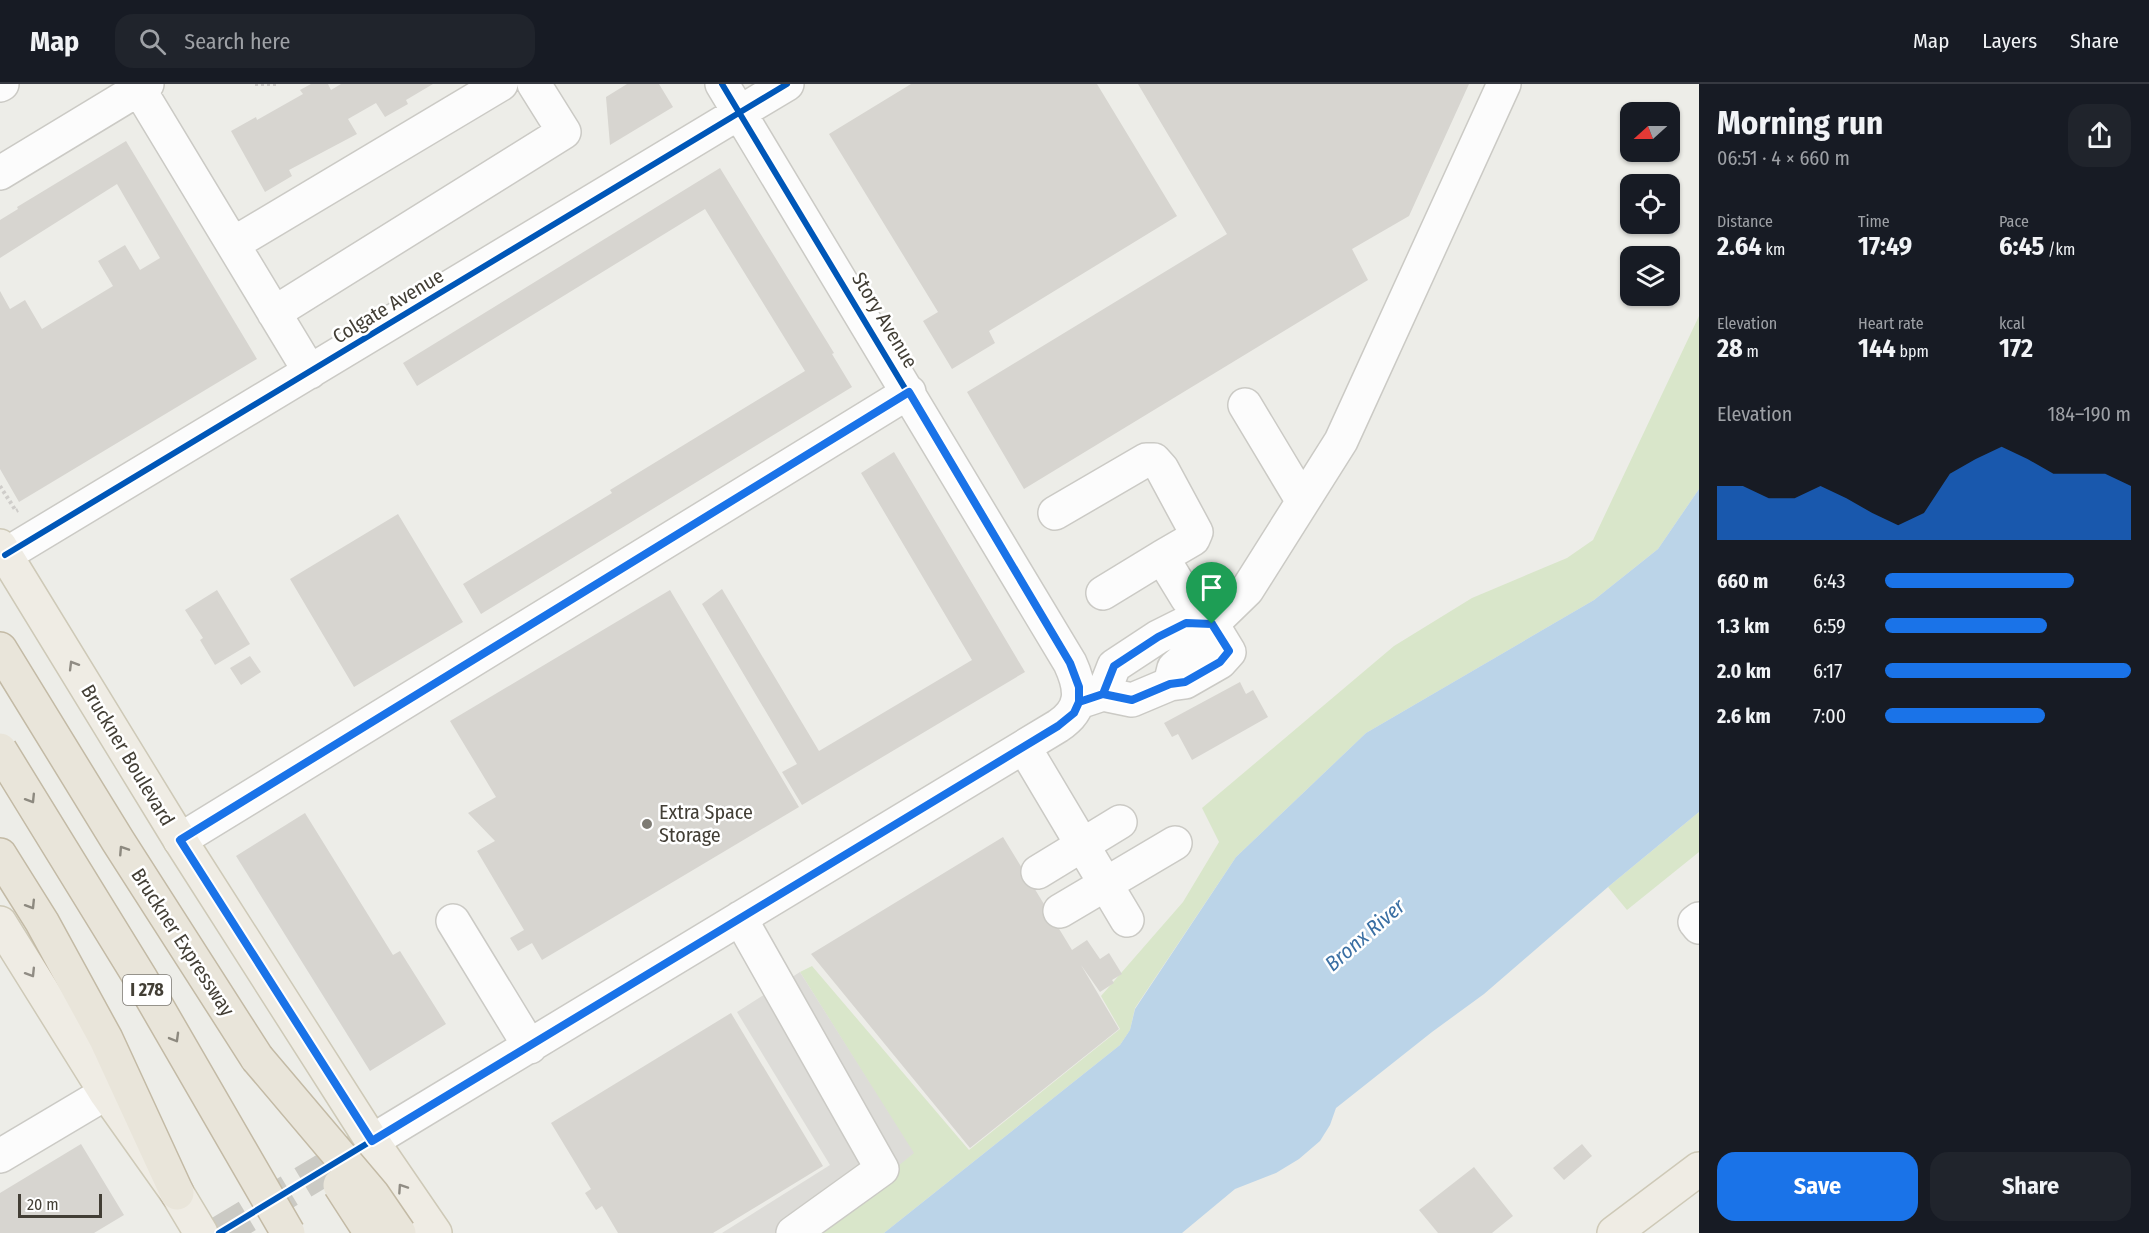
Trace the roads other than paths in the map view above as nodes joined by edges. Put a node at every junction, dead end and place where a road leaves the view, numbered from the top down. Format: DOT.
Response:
graph roads {
  1 [pos="501,84"];
  2 [pos="534,84"];
  3 [pos="722,84"];
  4 [pos="787,84"];
  5 [pos="1504,84"];
  6 [pos="143,86"];
  7 [pos="740,113"];
  8 [pos="0,173"];
  9 [pos="233,244"];
  10 [pos="274,313"];
  11 [pos="310,372"];
  12 [pos="909,392"];
  13 [pos="1245,405"];
  14 [pos="1302,500"];
  15 [pos="1055,513"];
  16 [pos="3,550"];
  17 [pos="1162,557"];
  18 [pos="1104,593"];
  19 [pos="1212,624"];
  20 [pos="0,649"];
  21 [pos="1091,698"];
  22 [pos="1024,747"];
  23 [pos="0,750"];
  24 [pos="1120,822"];
  25 [pos="180,840"];
  26 [pos="1175,843"];
  27 [pos="1082,845"];
  28 [pos="0,855"];
  29 [pos="1038,872"];
  30 [pos="1106,884"];
  31 [pos="1060,911"];
  32 [pos="740,918"];
  33 [pos="1699,919"];
  34 [pos="1127,920"];
  35 [pos="453,921"];
  36 [pos="1699,927"];
  37 [pos="4,938"];
  38 [pos="530,1047"];
  39 [pos="257,1058"];
  40 [pos="106,1093"];
  41 [pos="372,1141"];
  42 [pos="0,1156"];
  43 [pos="1699,1169"];
  44 [pos="177,1193"];
  45 [pos="201,1233"];
  46 [pos="288,1233"];
  47 [pos="371,1233"];
  48 [pos="399,1233"];
  49 [pos="435,1233"];
  50 [pos="793,1233"];
  51 [pos="1614,1233"];
  1 -- 9 [label="street"];
  2 -- 10 [label="street"];
  3 -- 7 [label="street, Story Avenue"];
  4 -- 7 [label="street, Colgate Avenue"];
  5 -- 14 [label="street"];
  6 -- 8 [label="street"];
  6 -- 9 [label="street"];
  7 -- 11 [label="street, Colgate Avenue"];
  7 -- 12 [label="street, Story Avenue"];
  9 -- 10 [label="street"];
  10 -- 11 [label="street"];
  11 -- 16 [label="street, Colgate Avenue"];
  12 -- 21 [label="street, Story Avenue"];
  12 -- 25 [label="street"];
  13 -- 14 [label="street"];
  14 -- 19 [label="street"];
  15 -- 17 [label="street"];
  25 -- 16 [label="main road, Bruckner Boulevard, one-way"];
  17 -- 18 [label="street"];
  17 -- 19 [label="street"];
  19 -- 21 [label="street"];
  19 -- 21 [label="street"];
  39 -- 20 [label="highway, Bruckner Expressway / I 278, one-way"];
  21 -- 22 [label="street"];
  22 -- 27 [label="street"];
  22 -- 32 [label="street"];
  23 -- 46 [label="highway, I 278, one-way, bridge"];
  24 -- 27 [label="street"];
  25 -- 41 [label="main road, Bruckner Boulevard"];
  26 -- 30 [label="street"];
  27 -- 29 [label="street"];
  27 -- 30 [label="street"];
  28 -- 44 [label="highway, one-way"];
  30 -- 31 [label="street"];
  30 -- 34 [label="street"];
  32 -- 38 [label="street"];
  32 -- 50 [label="street"];
  33 -- 36 [label="street"];
  35 -- 38 [label="street"];
  37 -- 40 [label="main road, one-way"];
  38 -- 41 [label="street"];
  39 -- 47 [label="highway, Bruckner Expressway / I 278, bridge"];
  39 -- 48 [label="highway, bridge"];
  40 -- 42 [label="street"];
  40 -- 44 [label="main road"];
  49 -- 41 [label="main road, Bruckner Boulevard, one-way"];
  43 -- 51 [label="main road"];
  44 -- 45 [label="main road"];
}
